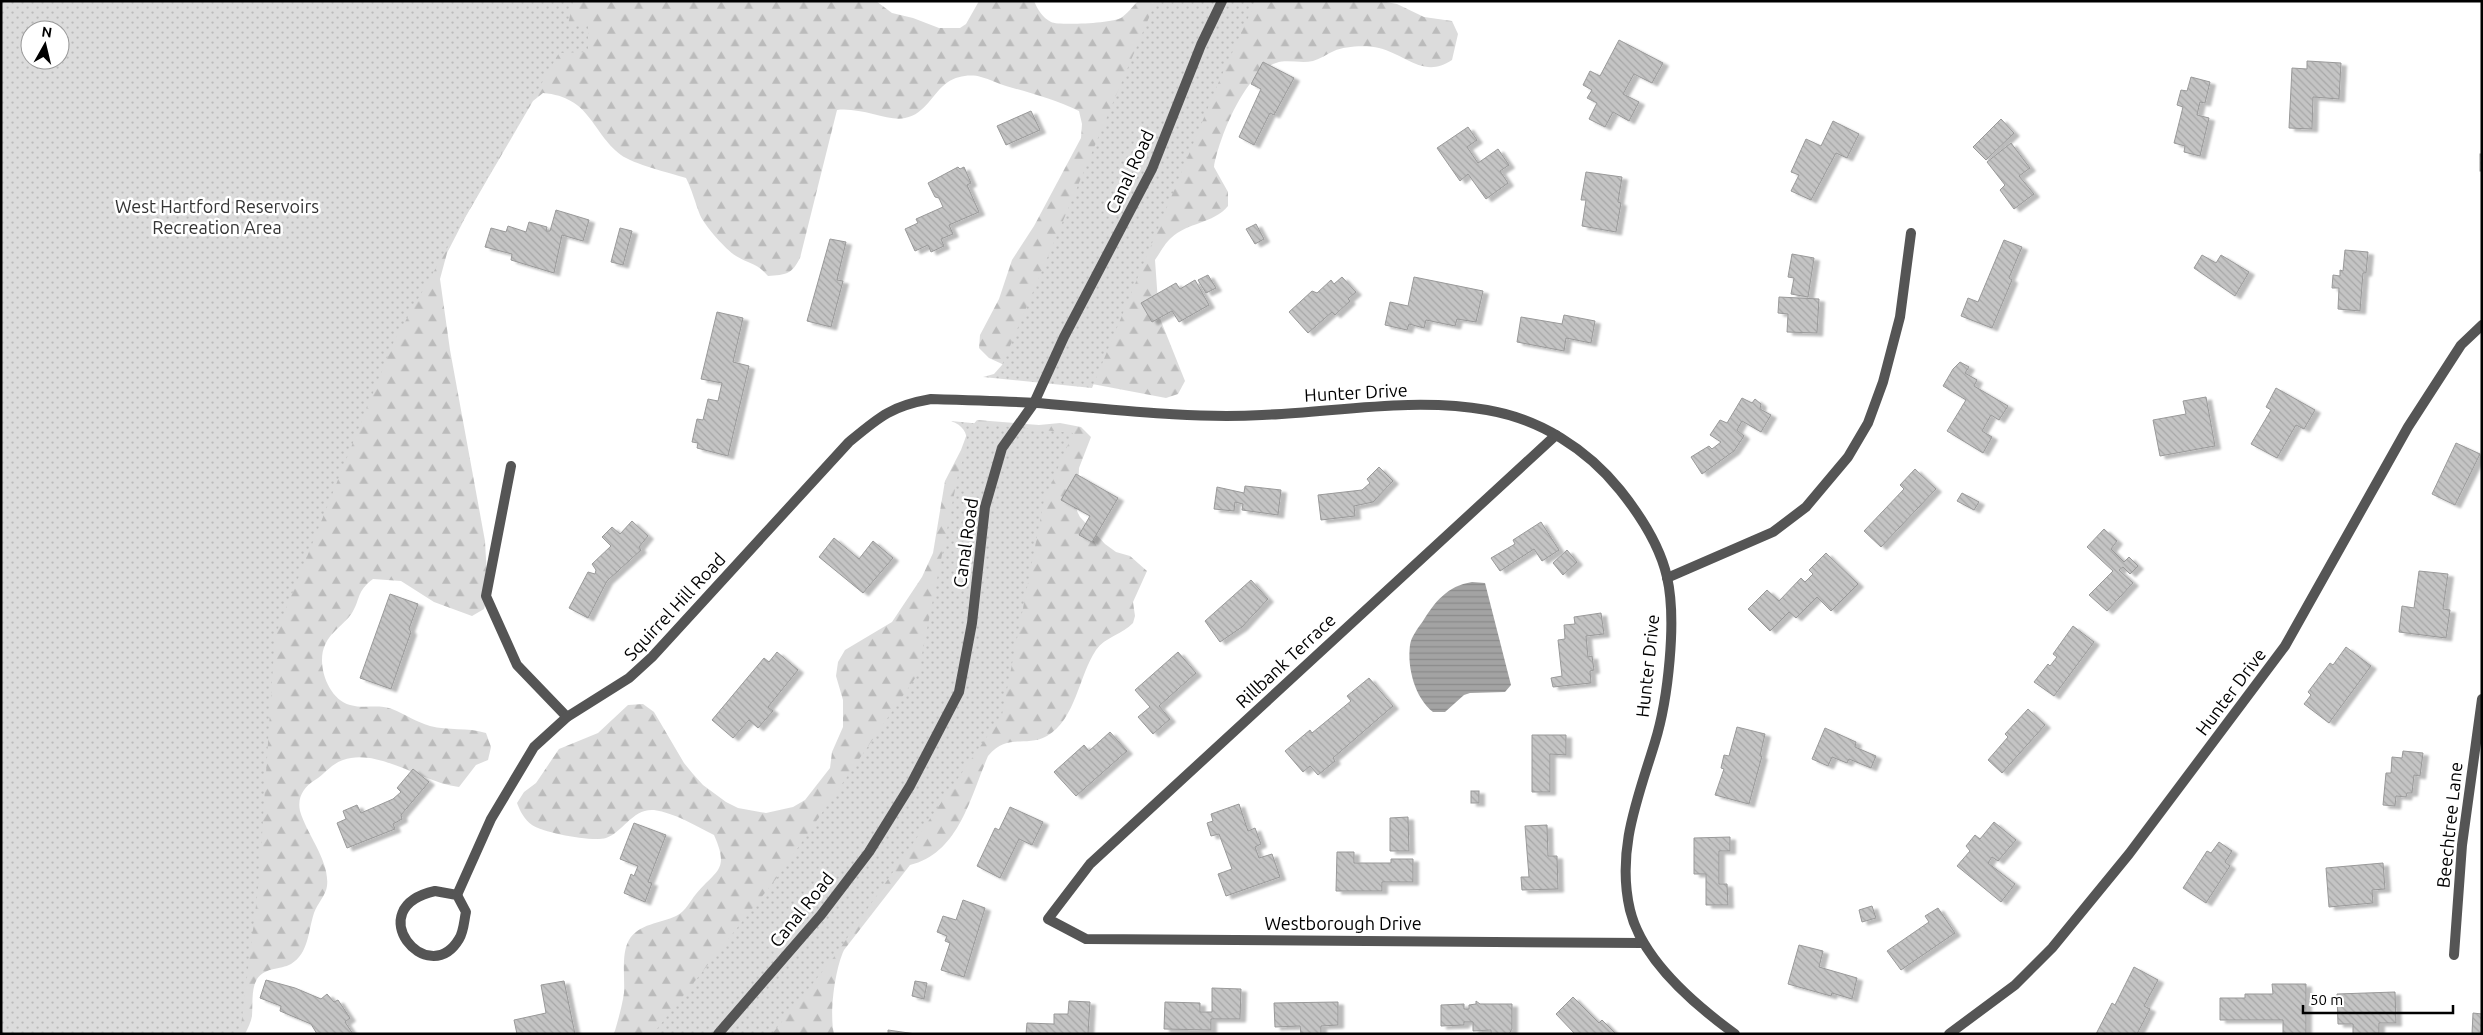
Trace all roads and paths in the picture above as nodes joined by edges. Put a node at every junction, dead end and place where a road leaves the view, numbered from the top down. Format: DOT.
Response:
graph roads {
  1 [pos="1222,1"];
  2 [pos="1911,232"];
  3 [pos="2482,325"];
  4 [pos="1034,403"];
  5 [pos="1556,435"];
  6 [pos="511,466"];
  7 [pos="1668,578"];
  8 [pos="2482,699"];
  9 [pos="568,717"];
  10 [pos="457,895"];
  11 [pos="1048,919"];
  12 [pos="1642,943"];
  13 [pos="2454,955"];
  14 [pos="718,1034"];
  15 [pos="1735,1034"];
  16 [pos="1949,1034"];
  1 -- 4 [label="street, Canal Road"];
  2 -- 7 [label="street"];
  3 -- 16 [label="street, Hunter Drive"];
  4 -- 5 [label="street, Hunter Drive"];
  4 -- 9 [label="street, Squirrel Hill Road"];
  4 -- 14 [label="street, Canal Road"];
  5 -- 7 [label="street, Hunter Drive"];
  5 -- 11 [label="street, Rillbank Terrace"];
  6 -- 9 [label="street"];
  7 -- 12 [label="street, Hunter Drive"];
  8 -- 13 [label="street, Beechtree Lane"];
  9 -- 10 [label="street, Squirrel Hill Road"];
  10 -- 10 [label="street"];
  11 -- 12 [label="street, Westborough Drive"];
  12 -- 15 [label="street, Hunter Drive"];
}
